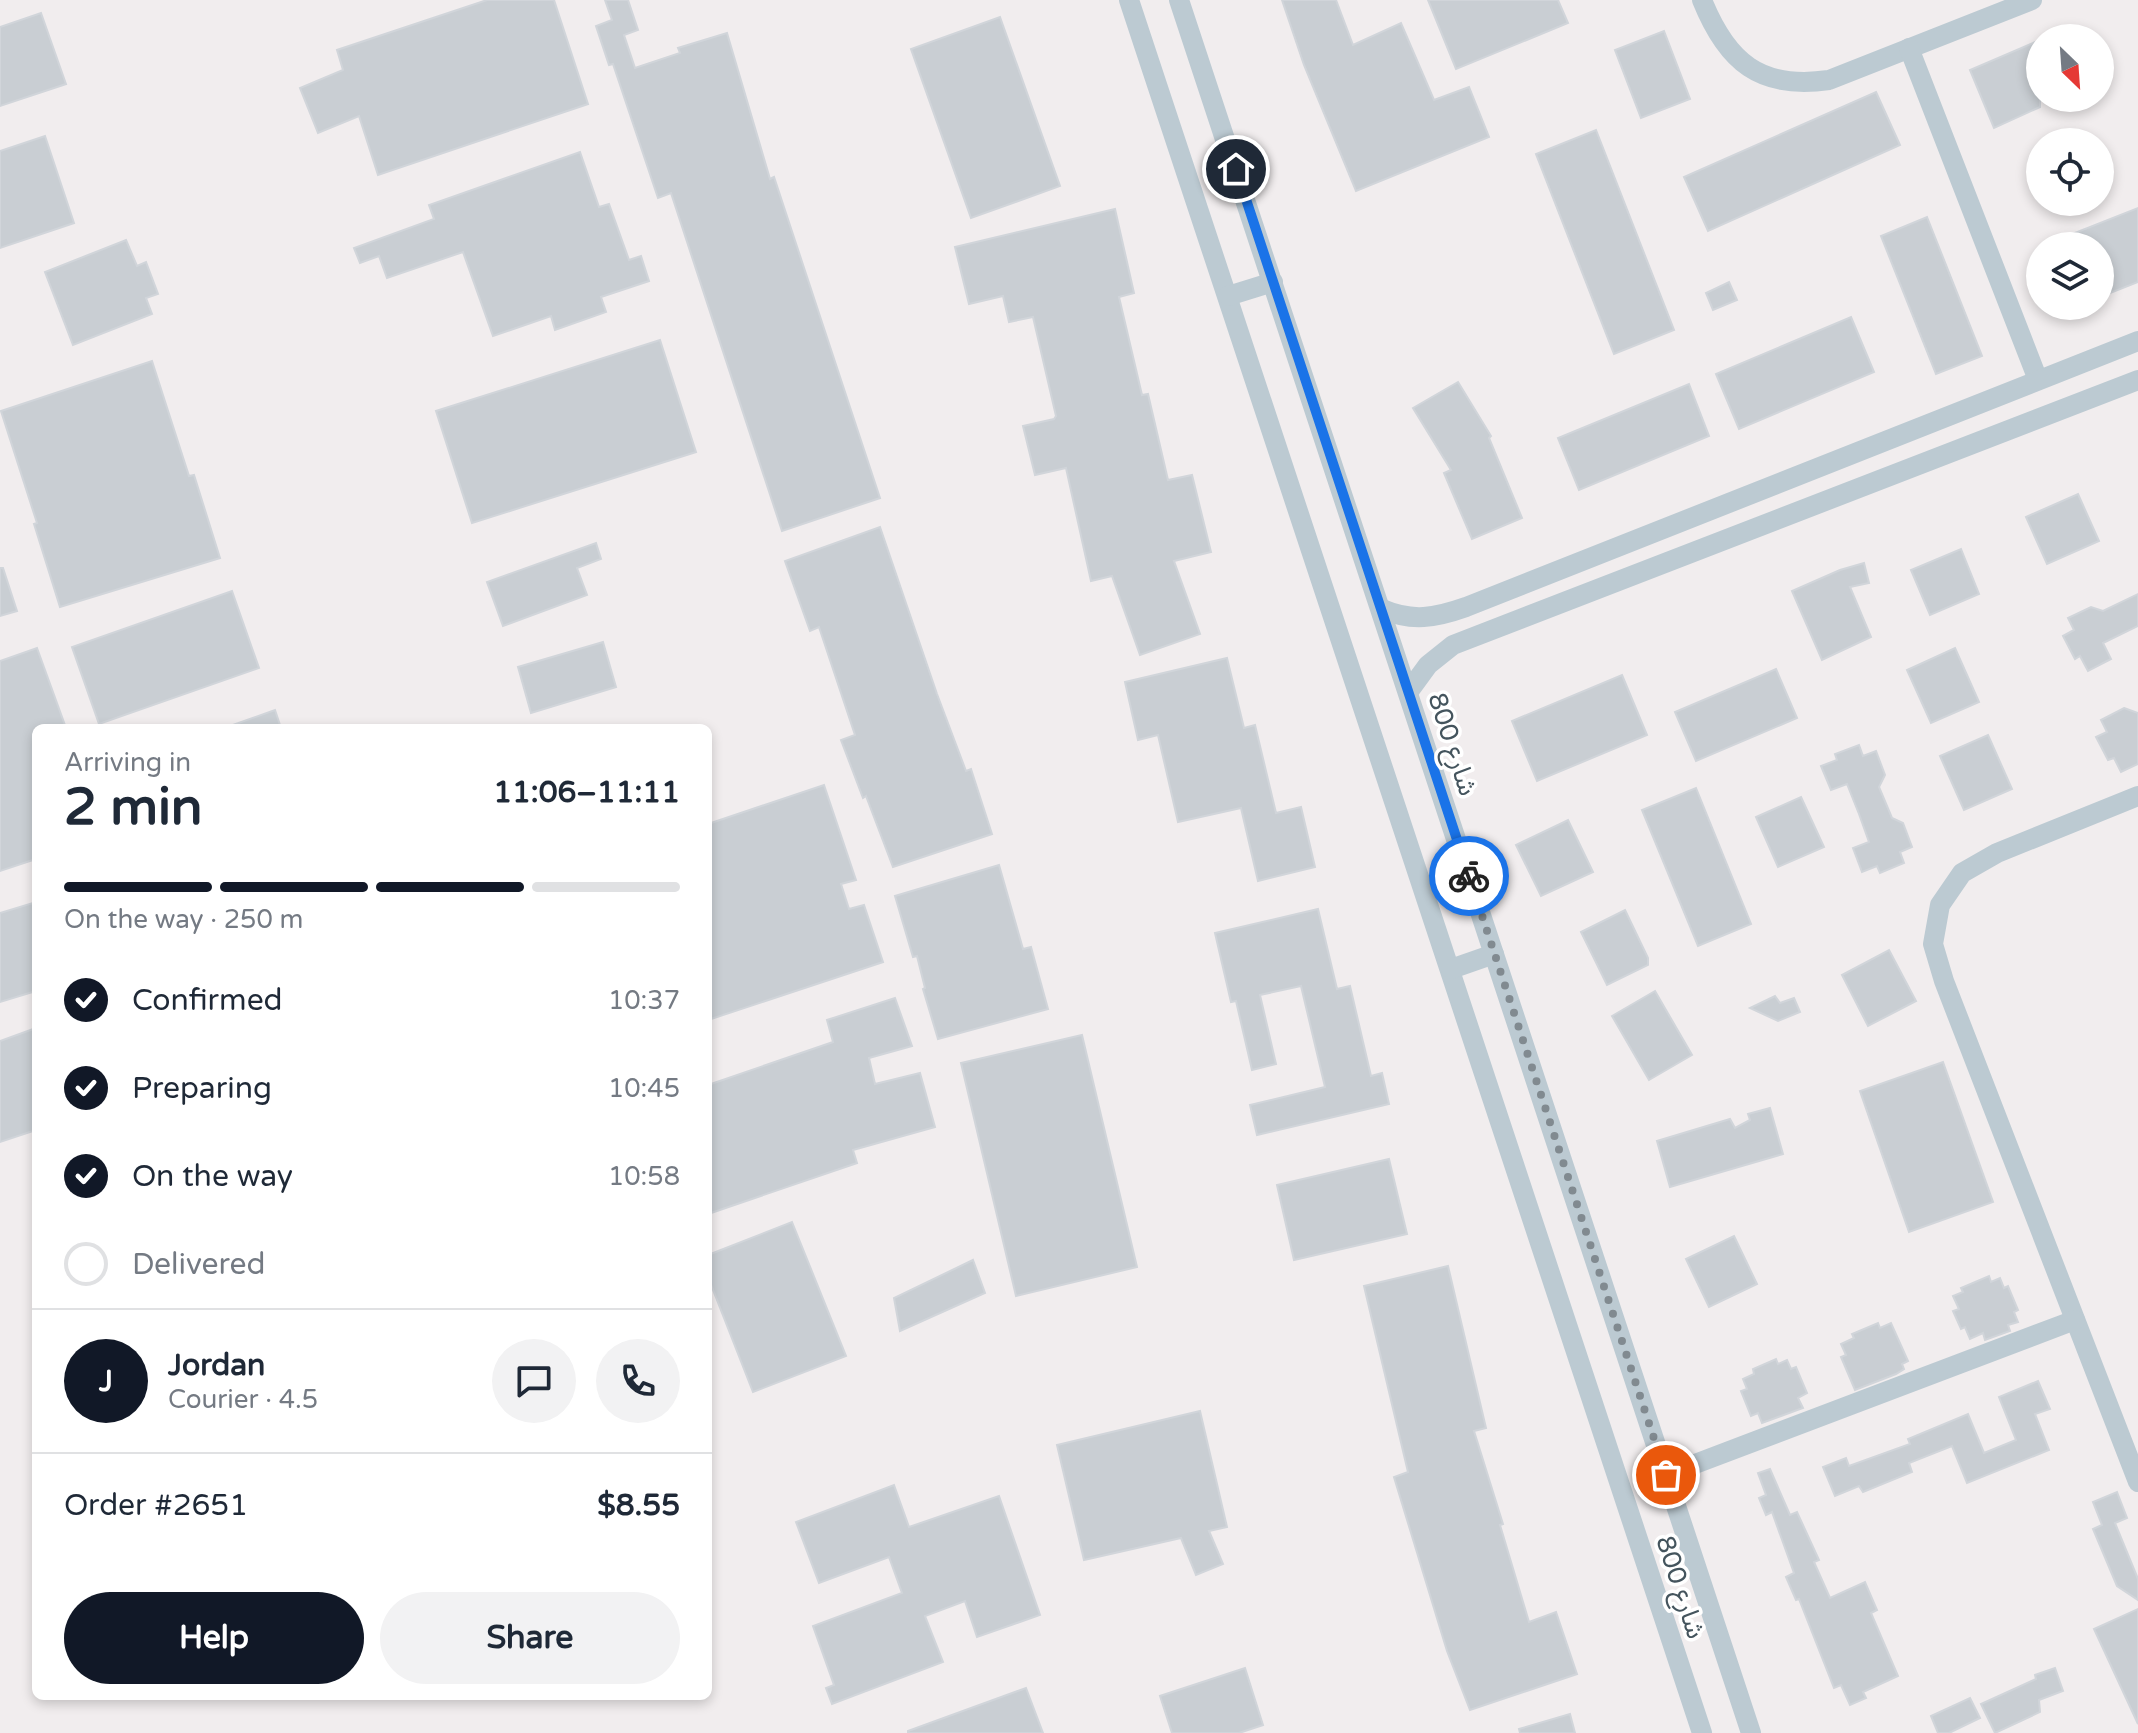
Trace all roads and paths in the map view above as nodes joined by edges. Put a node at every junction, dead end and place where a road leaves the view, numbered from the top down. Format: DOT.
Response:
graph roads {
  1 [pos="1129,0"];
  2 [pos="1179,0"];
  3 [pos="1702,0"];
  4 [pos="2032,0"];
  5 [pos="1909,48"];
  6 [pos="1273,282"];
  7 [pos="1228,296"];
  8 [pos="2138,341"];
  9 [pos="2038,380"];
  10 [pos="2138,380"];
  11 [pos="1838,459"];
  12 [pos="1850,491"];
  13 [pos="1382,609"];
  14 [pos="1409,691"];
  15 [pos="2138,796"];
  16 [pos="1494,954"];
  17 [pos="1451,969"];
  18 [pos="2075,1320"];
  19 [pos="1666,1475"];
  20 [pos="2138,1482"];
  21 [pos="1702,1733"];
  22 [pos="1751,1733"];
  1 -- 7 [label="street, شارع 800"];
  2 -- 6 [label="street, شارع 800"];
  3 -- 5 [label="street"];
  4 -- 5 [label="street"];
  5 -- 9 [label="street"];
  6 -- 7 [label="street"];
  6 -- 13 [label="street, شارع 800"];
  7 -- 17 [label="street, شارع 800"];
  8 -- 9 [label="street"];
  9 -- 11 [label="street"];
  10 -- 12 [label="street"];
  11 -- 12 [label="street"];
  11 -- 13 [label="street"];
  12 -- 14 [label="street"];
  13 -- 14 [label="street, شارع 800"];
  14 -- 16 [label="street, شارع 800"];
  15 -- 18 [label="street"];
  16 -- 17 [label="street"];
  16 -- 19 [label="street, شارع 800"];
  17 -- 21 [label="street, شارع 800"];
  18 -- 19 [label="street"];
  18 -- 20 [label="street"];
  19 -- 22 [label="street, شارع 800"];
}
